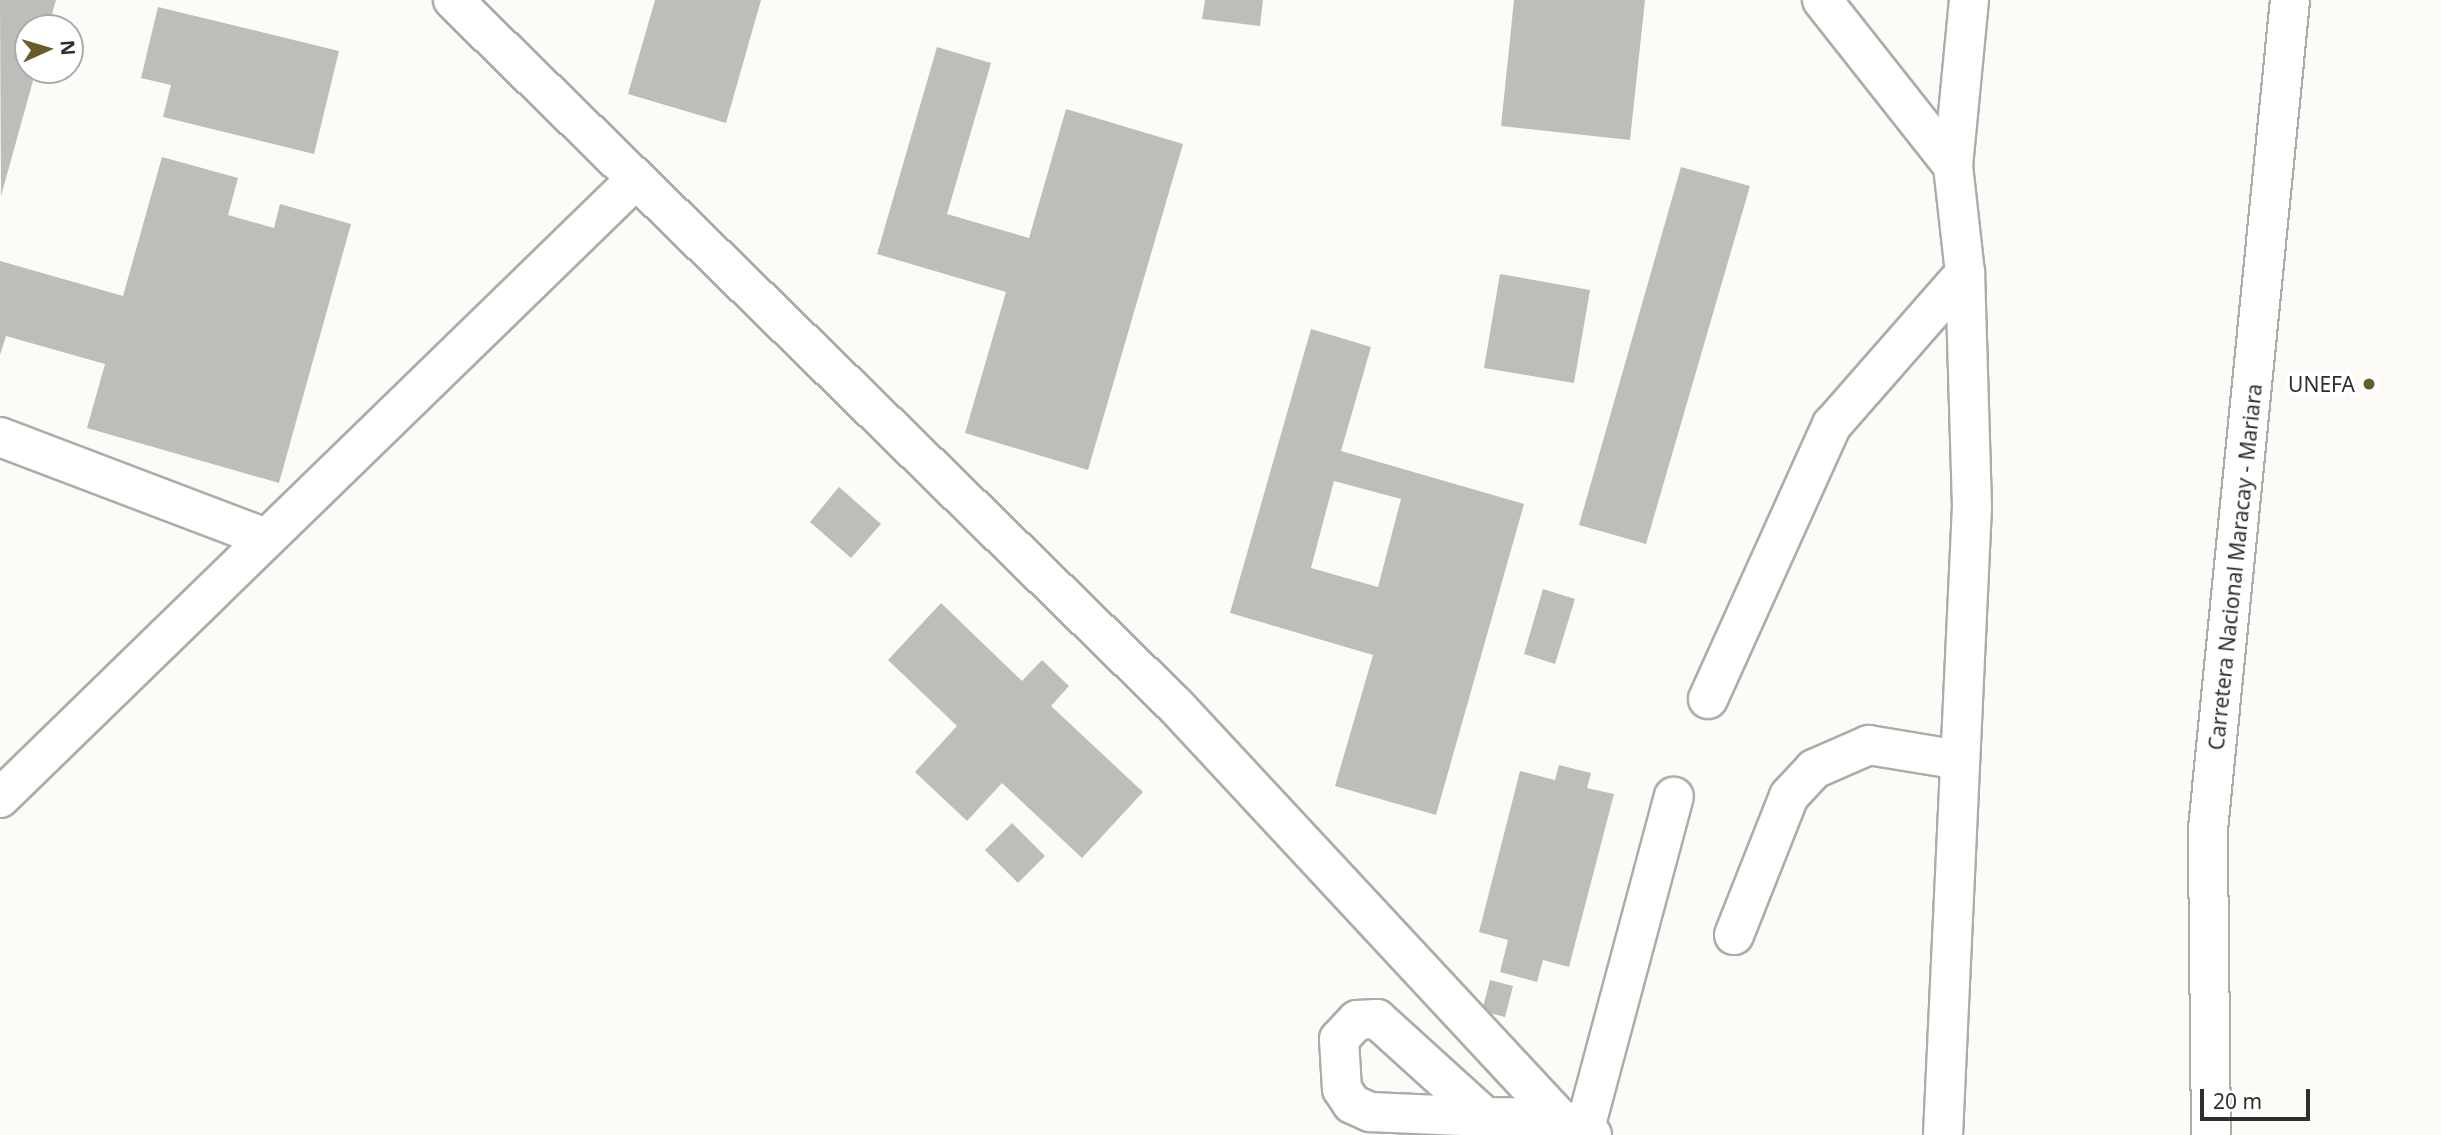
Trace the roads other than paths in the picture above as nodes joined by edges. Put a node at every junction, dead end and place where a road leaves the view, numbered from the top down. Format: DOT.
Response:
graph roads {
  1 [pos="453,0"];
  2 [pos="1822,0"];
  3 [pos="1969,0"];
  4 [pos="2290,0"];
  5 [pos="1953,166"];
  6 [pos="635,180"];
  7 [pos="1965,273"];
  8 [pos="0,436"];
  9 [pos="265,538"];
  10 [pos="1708,699"];
  11 [pos="1961,760"];
  12 [pos="1674,797"];
  13 [pos="0,798"];
  14 [pos="1734,935"];
  15 [pos="1498,1124"];
  16 [pos="1579,1127"];
  17 [pos="1943,1135"];
  18 [pos="2211,1135"];
  1 -- 6 [label="main road"];
  2 -- 5 [label="main road"];
  3 -- 5 [label="main road"];
  4 -- 18 [label="main road, Carretera Nacional Maracay - Mariara"];
  5 -- 7 [label="main road"];
  6 -- 9 [label="main road"];
  6 -- 16 [label="main road"];
  7 -- 10 [label="main road"];
  7 -- 11 [label="main road"];
  8 -- 9 [label="main road"];
  9 -- 13 [label="main road"];
  11 -- 14 [label="main road"];
  11 -- 17 [label="main road"];
  12 -- 16 [label="main road"];
  15 -- 16 [label="main road"];
}
